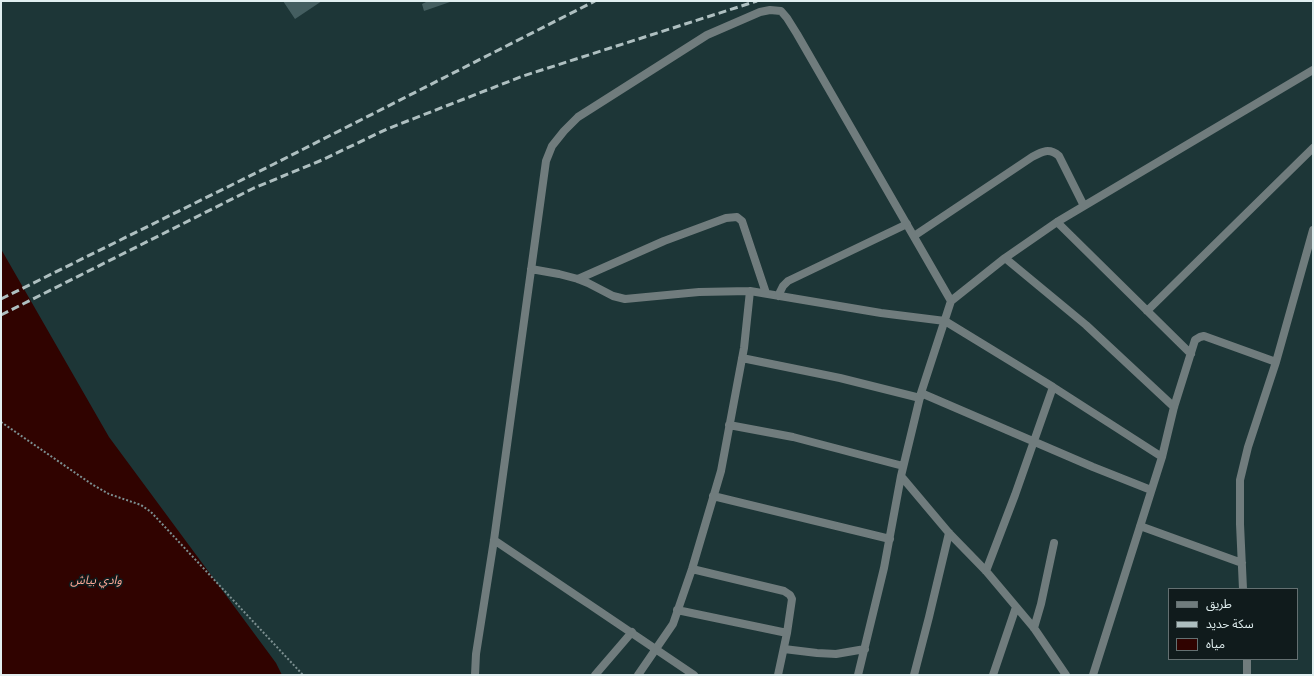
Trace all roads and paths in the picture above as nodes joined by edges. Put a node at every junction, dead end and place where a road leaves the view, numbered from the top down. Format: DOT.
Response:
graph roads {
  1 [pos="1313,70"];
  2 [pos="1313,148"];
  3 [pos="1084,206"];
  4 [pos="1057,222"];
  5 [pos="907,224"];
  6 [pos="1313,230"];
  7 [pos="914,236"];
  8 [pos="1004,258"];
  9 [pos="531,269"];
  10 [pos="578,279"];
  11 [pos="750,291"];
  12 [pos="766,293"];
  13 [pos="778,296"];
  14 [pos="951,301"];
  15 [pos="1147,311"];
  16 [pos="945,321"];
  17 [pos="1191,354"];
  18 [pos="742,358"];
  19 [pos="1276,362"];
  20 [pos="1053,387"];
  21 [pos="921,395"];
  22 [pos="1174,407"];
  23 [pos="1,422"];
  24 [pos="730,425"];
  25 [pos="1034,442"];
  26 [pos="1162,457"];
  27 [pos="904,466"];
  28 [pos="902,476"];
  29 [pos="1152,490"];
  30 [pos="713,496"];
  31 [pos="1140,526"];
  32 [pos="949,533"];
  33 [pos="890,538"];
  34 [pos="494,540"];
  35 [pos="1054,543"];
  36 [pos="1242,563"];
  37 [pos="692,569"];
  38 [pos="986,572"];
  39 [pos="1243,588"];
  40 [pos="1016,607"];
  41 [pos="677,610"];
  42 [pos="1034,628"];
  43 [pos="632,632"];
  44 [pos="787,633"];
  45 [pos="865,648"];
  46 [pos="655,649"];
  47 [pos="784,649"];
  48 [pos="1247,660"];
  49 [pos="1065,674"];
  50 [pos="303,675"];
  51 [pos="474,675"];
  52 [pos="595,675"];
  53 [pos="638,675"];
  54 [pos="694,675"];
  55 [pos="778,675"];
  56 [pos="858,675"];
  57 [pos="914,675"];
  58 [pos="993,675"];
  59 [pos="1093,675"];
  60 [pos="1248,675"];
  1 -- 3 [label="street"];
  2 -- 15 [label="street"];
  3 -- 4 [label="street"];
  3 -- 7 [label="street"];
  4 -- 8 [label="street"];
  4 -- 15 [label="street"];
  5 -- 7 [label="street"];
  5 -- 9 [label="street"];
  5 -- 13 [label="street"];
  6 -- 19 [label="street"];
  7 -- 14 [label="street"];
  8 -- 14 [label="street"];
  8 -- 22 [label="street"];
  9 -- 10 [label="street"];
  9 -- 34 [label="street"];
  10 -- 11 [label="street"];
  10 -- 12 [label="street"];
  11 -- 12 [label="street"];
  11 -- 18 [label="street"];
  12 -- 13 [label="street"];
  13 -- 16 [label="street"];
  14 -- 16 [label="street"];
  15 -- 17 [label="street"];
  16 -- 20 [label="street"];
  16 -- 21 [label="street"];
  17 -- 19 [label="street"];
  17 -- 22 [label="street"];
  18 -- 21 [label="street"];
  18 -- 24 [label="street"];
  19 -- 36 [label="street"];
  20 -- 25 [label="street"];
  20 -- 26 [label="street"];
  21 -- 25 [label="street"];
  21 -- 27 [label="street"];
  22 -- 26 [label="street"];
  23 -- 50 [label="path"];
  24 -- 27 [label="street"];
  24 -- 30 [label="street"];
  25 -- 29 [label="street"];
  25 -- 38 [label="street"];
  26 -- 29 [label="street"];
  27 -- 28 [label="street"];
  28 -- 32 [label="street"];
  28 -- 33 [label="street"];
  29 -- 31 [label="street"];
  30 -- 33 [label="street"];
  30 -- 37 [label="street"];
  31 -- 36 [label="street"];
  31 -- 59 [label="street"];
  32 -- 38 [label="street"];
  32 -- 57 [label="street"];
  33 -- 45 [label="street"];
  34 -- 43 [label="street"];
  34 -- 51 [label="street"];
  35 -- 42 [label="street"];
  36 -- 39 [label="street"];
  37 -- 41 [label="street"];
  37 -- 44 [label="street"];
  38 -- 40 [label="street"];
  40 -- 42 [label="street"];
  40 -- 58 [label="street"];
  41 -- 44 [label="street"];
  41 -- 46 [label="street"];
  42 -- 49 [label="street"];
  43 -- 46 [label="street"];
  43 -- 52 [label="street"];
  44 -- 47 [label="street"];
  45 -- 47 [label="street"];
  45 -- 56 [label="street"];
  46 -- 53 [label="street"];
  46 -- 54 [label="street"];
  47 -- 55 [label="street"];
  48 -- 60 [label="street"];
}
